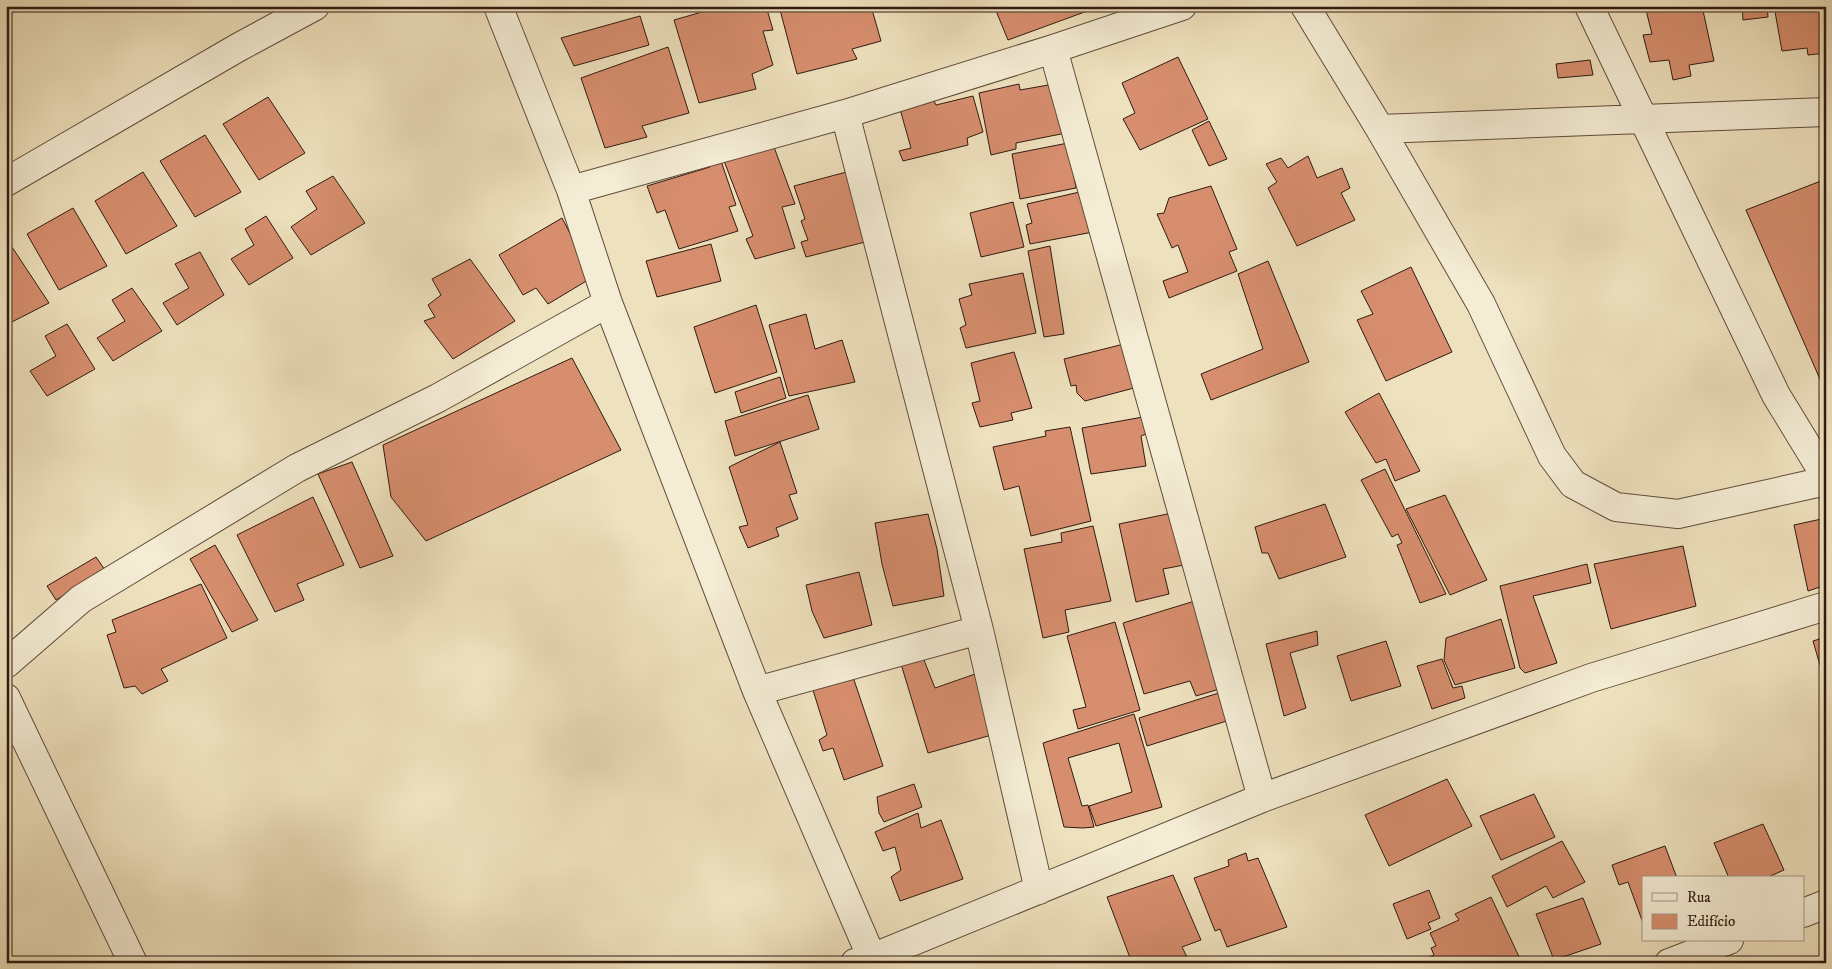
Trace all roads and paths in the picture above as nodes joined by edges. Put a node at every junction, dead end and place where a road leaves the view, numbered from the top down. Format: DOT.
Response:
graph roads {
  1 [pos="315,6"];
  2 [pos="498,6"];
  3 [pos="1182,6"];
  4 [pos="1305,6"];
  5 [pos="1590,6"];
  6 [pos="1053,49"];
  7 [pos="1826,112"];
  8 [pos="845,114"];
  9 [pos="1642,119"];
  10 [pos="1380,129"];
  11 [pos="6,182"];
  12 [pos="571,190"];
  13 [pos="608,303"];
  14 [pos="1826,477"];
  15 [pos="1826,481"];
  16 [pos="1826,606"];
  17 [pos="978,630"];
  18 [pos="6,664"];
  19 [pos="757,691"];
  20 [pos="6,698"];
  21 [pos="1262,798"];
  22 [pos="1039,890"];
  23 [pos="1826,904"];
  24 [pos="1804,913"];
  25 [pos="1724,942"];
  26 [pos="867,961"];
  27 [pos="133,963"];
  28 [pos="1669,963"];
  1 -- 11 [label="street"];
  2 -- 12 [label="street"];
  3 -- 6 [label="street"];
  4 -- 10 [label="street"];
  5 -- 9 [label="street"];
  6 -- 8 [label="street"];
  6 -- 21 [label="street"];
  7 -- 9 [label="street"];
  8 -- 12 [label="street"];
  8 -- 17 [label="street"];
  9 -- 10 [label="street"];
  9 -- 14 [label="street"];
  10 -- 15 [label="street"];
  12 -- 13 [label="street"];
  13 -- 18 [label="street"];
  13 -- 19 [label="street"];
  16 -- 21 [label="street"];
  17 -- 19 [label="street"];
  17 -- 22 [label="street"];
  19 -- 26 [label="street"];
  20 -- 27 [label="street"];
  21 -- 22 [label="street"];
  22 -- 26 [label="street"];
  23 -- 24 [label="street"];
  25 -- 28 [label="street"];
}
